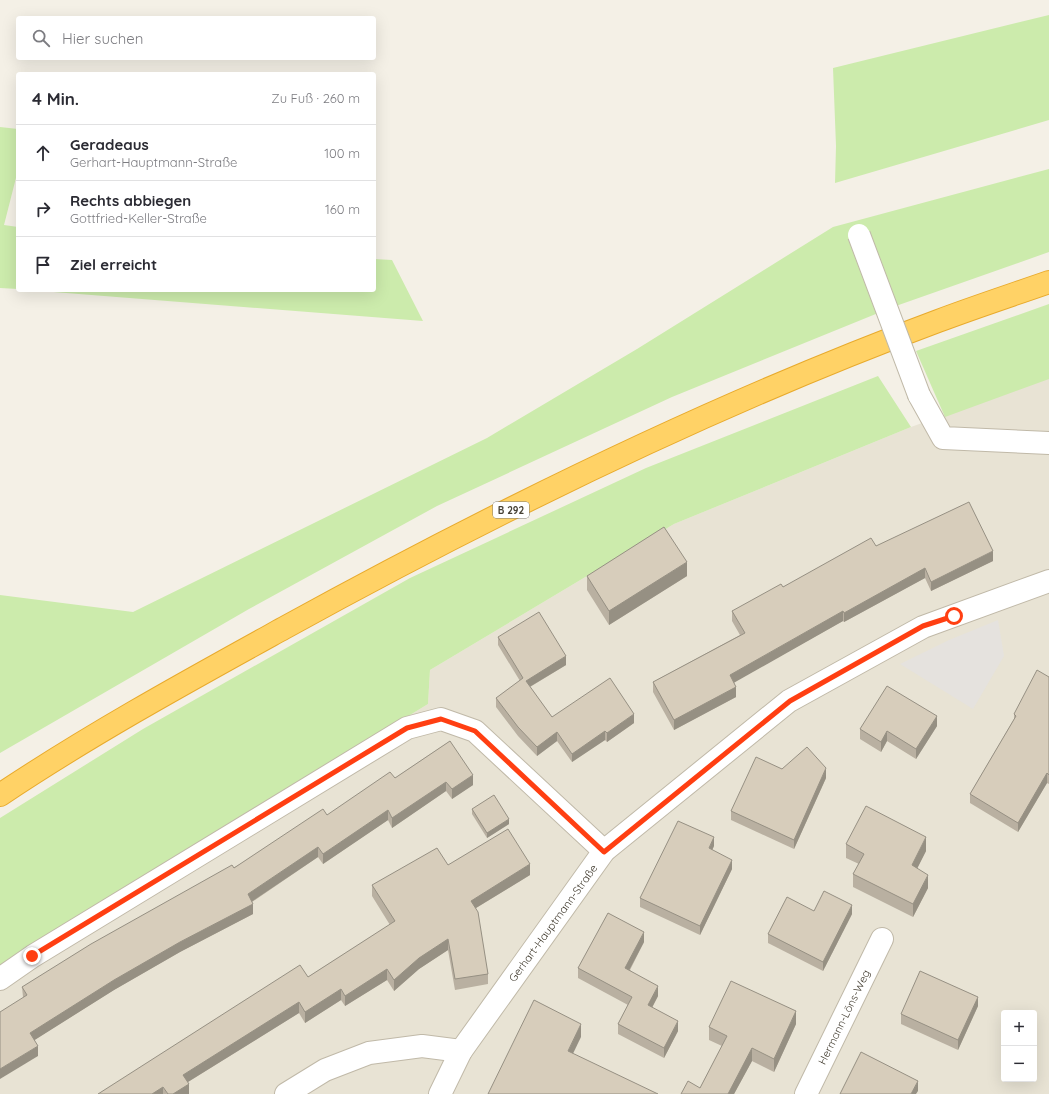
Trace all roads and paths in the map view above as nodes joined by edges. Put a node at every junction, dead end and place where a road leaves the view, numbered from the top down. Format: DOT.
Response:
graph roads {
  1 [pos="860,235"];
  2 [pos="1049,282"];
  3 [pos="1049,443"];
  4 [pos="1049,581"];
  5 [pos="0,795"];
  6 [pos="604,852"];
  7 [pos="882,939"];
  8 [pos="0,979"];
  9 [pos="461,1051"];
  10 [pos="286,1094"];
  11 [pos="440,1094"];
  12 [pos="806,1094"];
  1 -- 3 [label="street, bridge"];
  2 -- 5 [label="highway, B 292"];
  4 -- 6 [label="street, Gerhart-Hauptmann-Straße"];
  6 -- 8 [label="street"];
  6 -- 9 [label="street, Gerhart-Hauptmann-Straße"];
  7 -- 12 [label="street, Hermann-Löns-Weg"];
  9 -- 10 [label="street"];
  9 -- 11 [label="street, Gerhart-Hauptmann-Straße"];
}
